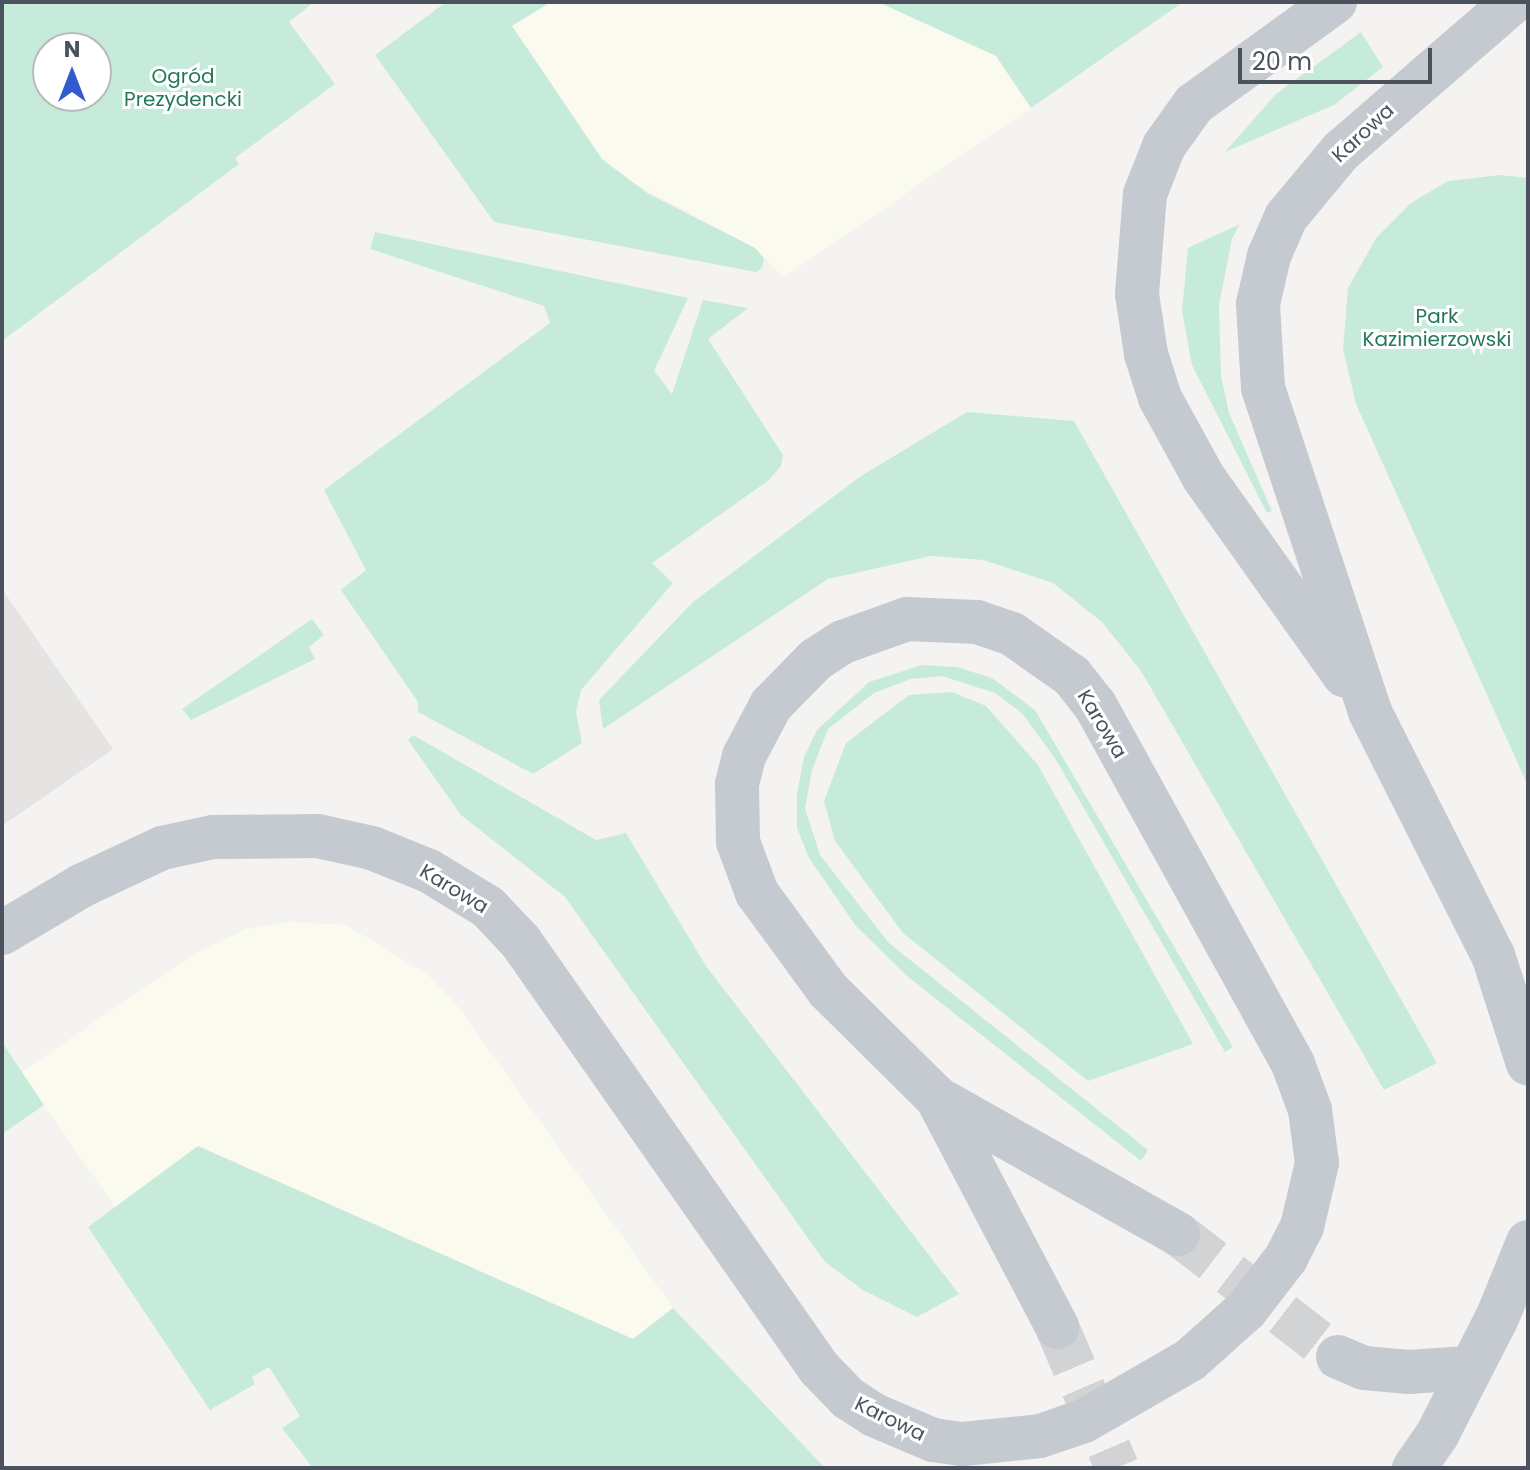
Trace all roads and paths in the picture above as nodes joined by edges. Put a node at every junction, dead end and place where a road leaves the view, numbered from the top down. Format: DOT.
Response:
graph roads {
  1 [pos="1335,2"];
  2 [pos="1513,2"];
  3 [pos="1370,712"];
  4 [pos="2,933"];
  5 [pos="1528,1064"];
  6 [pos="937,1098"];
  7 [pos="1178,1234"];
  8 [pos="1528,1242"];
  9 [pos="1057,1327"];
  10 [pos="1338,1357"];
  11 [pos="1467,1368"];
  12 [pos="1414,1468"];
  1 -- 3 [label="street, Karowa"];
  2 -- 3 [label="street, Karowa"];
  3 -- 5 [label="street, Karowa"];
  4 -- 6 [label="street, Karowa, bridge"];
  6 -- 7 [label="street, Karowa"];
  6 -- 9 [label="street, Karowa"];
  8 -- 11 [label="street"];
  10 -- 11 [label="street"];
  11 -- 12 [label="street"];
}
